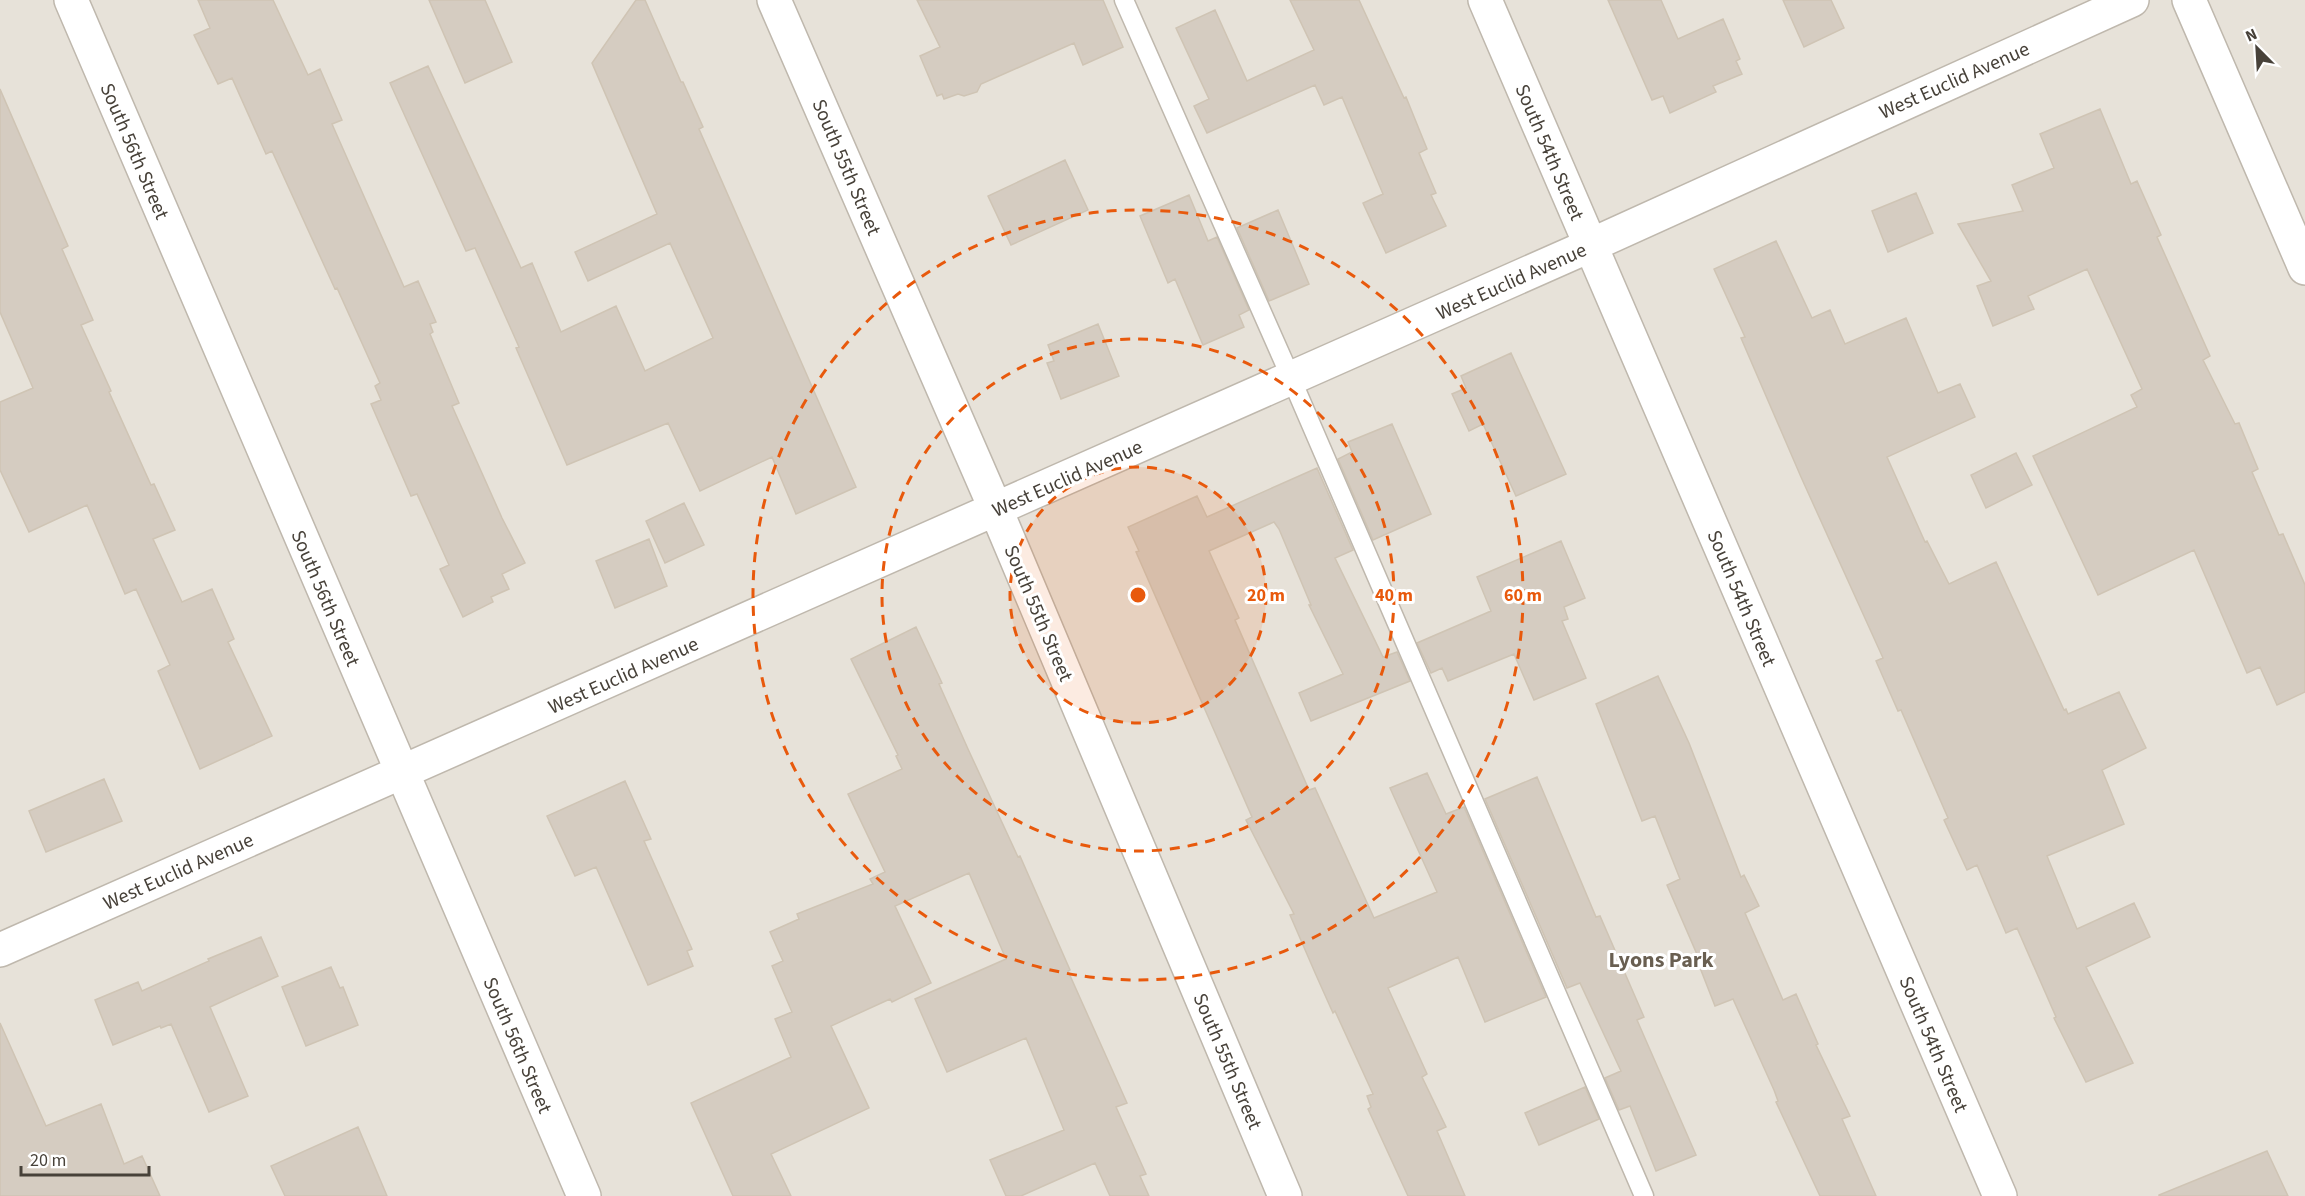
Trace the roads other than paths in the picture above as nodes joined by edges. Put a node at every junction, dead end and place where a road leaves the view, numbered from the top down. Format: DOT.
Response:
graph roads {
  1 [pos="71,0"];
  2 [pos="774,0"];
  3 [pos="1124,0"];
  4 [pos="1485,0"];
  5 [pos="2132,0"];
  6 [pos="2189,0"];
  7 [pos="1589,246"];
  8 [pos="2305,268"];
  9 [pos="1291,378"];
  10 [pos="996,510"];
  11 [pos="401,773"];
  12 [pos="0,950"];
  13 [pos="584,1196"];
  14 [pos="1285,1196"];
  15 [pos="1644,1196"];
  16 [pos="2000,1196"];
  1 -- 11 [label="street, South 56th Street"];
  2 -- 10 [label="street, South 55th Street"];
  3 -- 9 [label="lane"];
  4 -- 7 [label="street, South 54th Street"];
  5 -- 7 [label="street, West Euclid Avenue"];
  6 -- 8 [label="street"];
  7 -- 9 [label="street, West Euclid Avenue"];
  7 -- 16 [label="street, South 54th Street"];
  9 -- 10 [label="street, West Euclid Avenue"];
  9 -- 15 [label="lane"];
  10 -- 11 [label="street, West Euclid Avenue"];
  10 -- 14 [label="street, South 55th Street"];
  11 -- 12 [label="street, West Euclid Avenue"];
  11 -- 13 [label="street, South 56th Street"];
}
